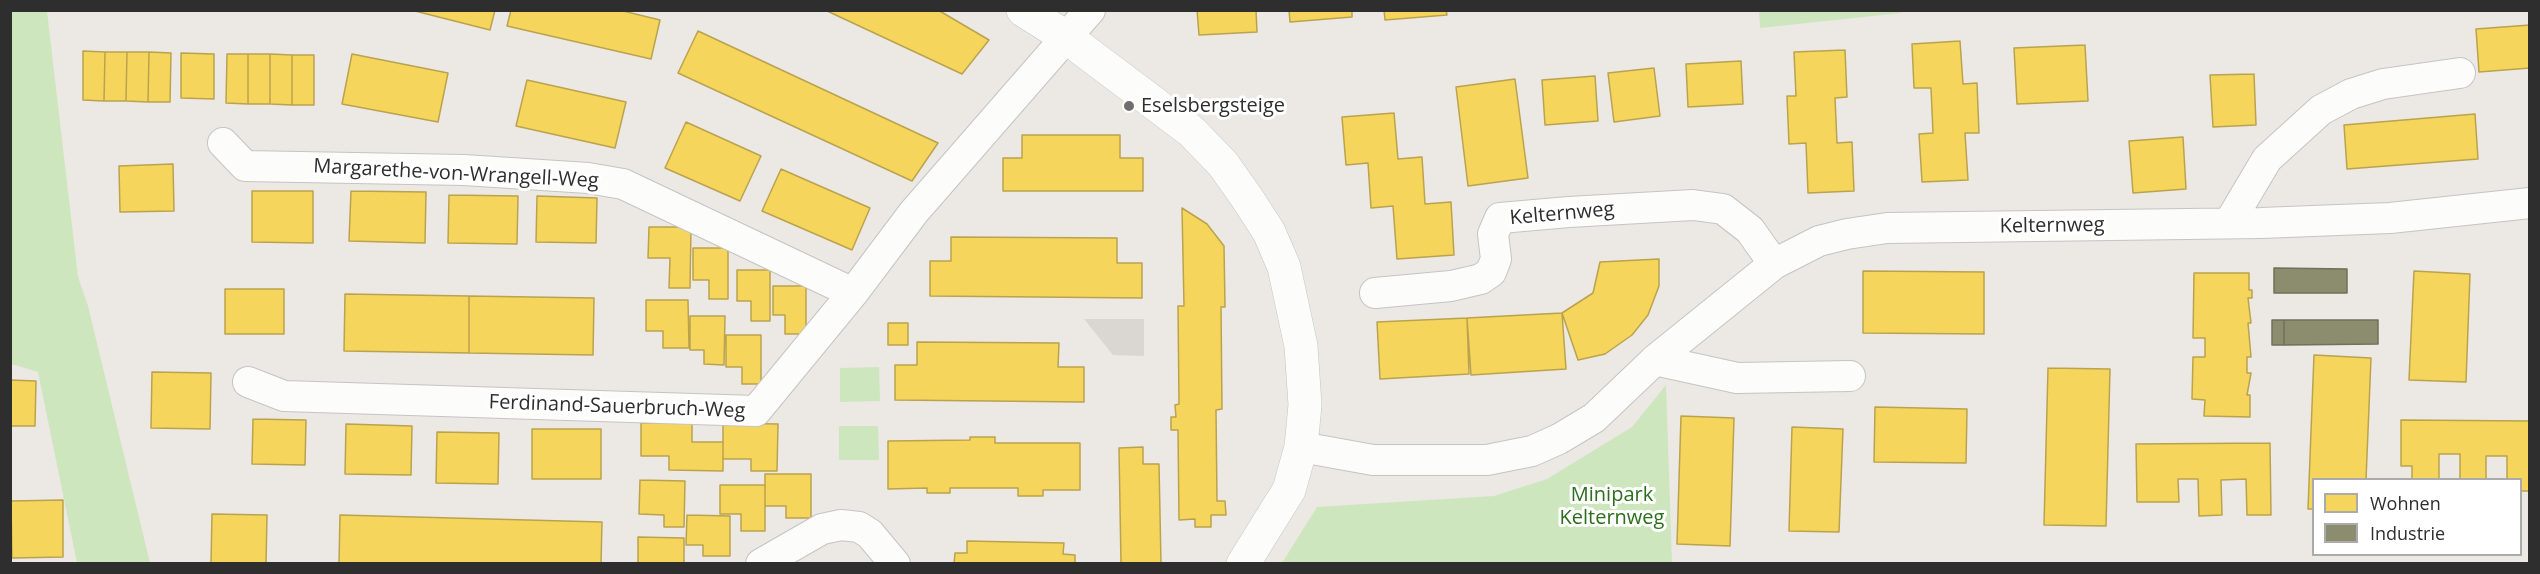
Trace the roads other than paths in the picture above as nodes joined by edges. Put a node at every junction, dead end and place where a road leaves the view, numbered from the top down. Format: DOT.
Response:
graph roads {
  1 [pos="1023,10"];
  2 [pos="1090,10"];
  3 [pos="1066,37"];
  4 [pos="2460,73"];
  5 [pos="223,143"];
  6 [pos="2529,202"];
  7 [pos="2229,223"];
  8 [pos="1774,264"];
  9 [pos="853,293"];
  10 [pos="1375,293"];
  11 [pos="1655,360"];
  12 [pos="1851,376"];
  13 [pos="248,382"];
  14 [pos="1301,447"];
  15 [pos="761,564"];
  16 [pos="895,564"];
  17 [pos="1243,564"];
  1 -- 3 [label="street"];
  2 -- 3 [label="street, Ferdinand-Sauerbruch-Weg"];
  3 -- 9 [label="street, Ferdinand-Sauerbruch-Weg"];
  3 -- 14 [label="street"];
  4 -- 7 [label="street"];
  5 -- 9 [label="street, Margarethe-von-Wrangell-Weg"];
  6 -- 7 [label="street, Kelternweg"];
  7 -- 8 [label="street, Kelternweg"];
  8 -- 10 [label="street, Kelternweg"];
  8 -- 11 [label="street, Kelternweg"];
  9 -- 13 [label="street, Ferdinand-Sauerbruch-Weg"];
  11 -- 12 [label="street"];
  11 -- 14 [label="street, Kelternweg"];
  14 -- 17 [label="street"];
  15 -- 16 [label="street"];
}
